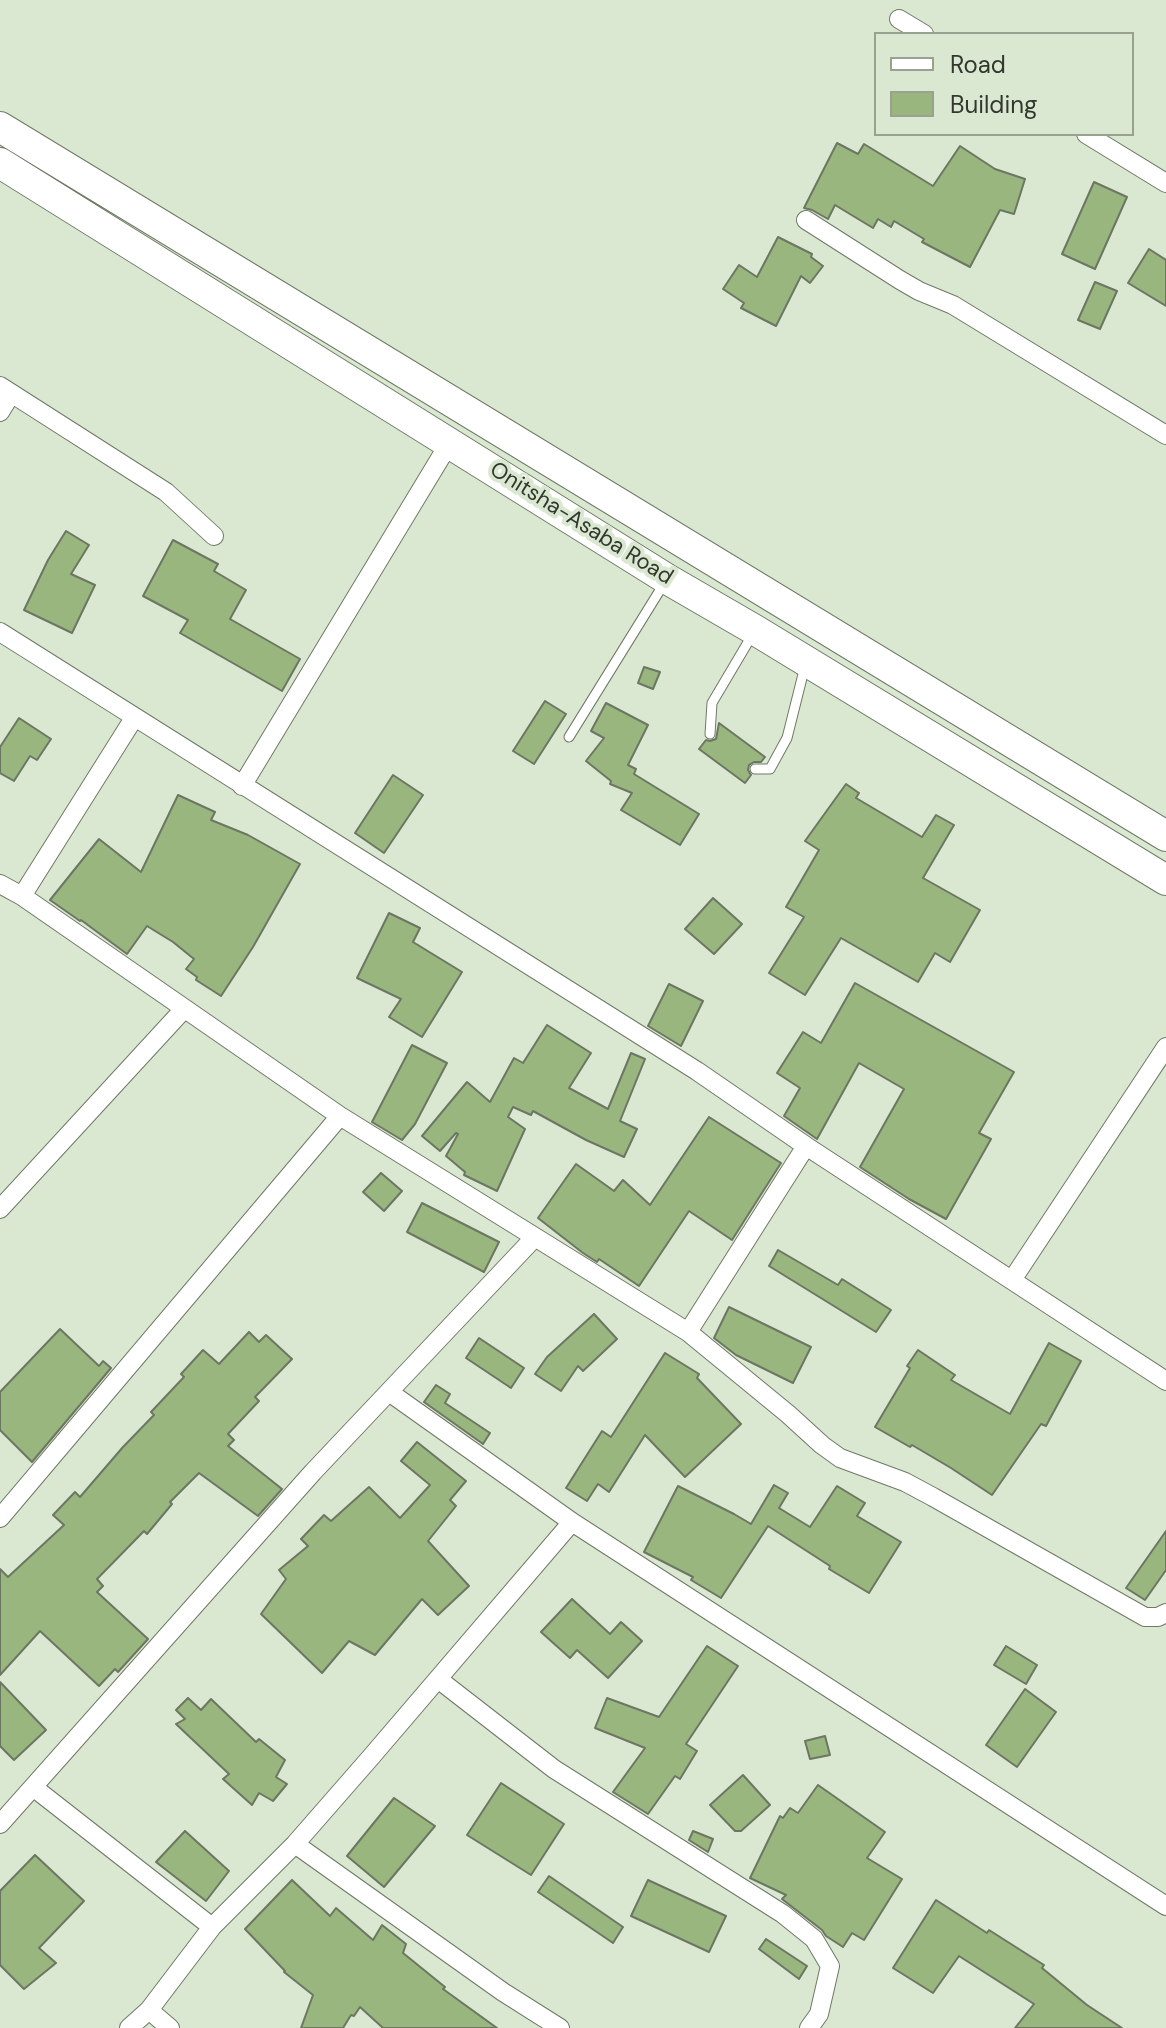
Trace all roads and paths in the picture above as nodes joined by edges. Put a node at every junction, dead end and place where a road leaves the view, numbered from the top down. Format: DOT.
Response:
graph roads {
  1 [pos="899,19"];
  2 [pos="921,32"];
  3 [pos="0,127"];
  4 [pos="1089,136"];
  5 [pos="0,163"];
  6 [pos="1166,183"];
  7 [pos="806,220"];
  8 [pos="6,390"];
  9 [pos="0,412"];
  10 [pos="1166,435"];
  11 [pos="450,442"];
  12 [pos="214,536"];
  13 [pos="667,579"];
  14 [pos="755,630"];
  15 [pos="0,632"];
  16 [pos="869,656"];
  17 [pos="807,661"];
  18 [pos="857,692"];
  19 [pos="134,718"];
  20 [pos="710,734"];
  21 [pos="569,737"];
  22 [pos="755,769"];
  23 [pos="242,786"];
  24 [pos="1166,836"];
  25 [pos="1166,880"];
  26 [pos="0,884"];
  27 [pos="22,896"];
  28 [pos="184,1009"];
  29 [pos="1166,1047"];
  30 [pos="340,1116"];
  31 [pos="806,1146"];
  32 [pos="0,1209"];
  33 [pos="535,1237"];
  34 [pos="1012,1280"];
  35 [pos="688,1332"];
  36 [pos="1166,1381"];
  37 [pos="389,1392"];
  38 [pos="0,1518"];
  39 [pos="572,1522"];
  40 [pos="1166,1613"];
  41 [pos="438,1679"];
  42 [pos="33,1787"];
  43 [pos="0,1824"];
  44 [pos="295,1844"];
  45 [pos="1166,1906"];
  46 [pos="212,1927"];
  47 [pos="149,2010"];
  48 [pos="129,2028"];
  49 [pos="170,2028"];
  50 [pos="560,2028"];
  51 [pos="809,2028"];
  1 -- 2 [label="street"];
  3 -- 16 [label="highway"];
  4 -- 6 [label="street"];
  5 -- 11 [label="highway, Onitsha-Asaba Road"];
  7 -- 10 [label="street"];
  8 -- 9 [label="street"];
  8 -- 12 [label="street"];
  11 -- 13 [label="highway, Onitsha-Asaba Road"];
  11 -- 23 [label="street"];
  13 -- 14 [label="highway, Onitsha-Asaba Road"];
  13 -- 21 [label="lane"];
  14 -- 17 [label="highway, Onitsha-Asaba Road"];
  14 -- 20 [label="lane"];
  15 -- 19 [label="street"];
  16 -- 18 [label="highway"];
  16 -- 24 [label="highway"];
  17 -- 18 [label="highway, Onitsha-Asaba Road"];
  17 -- 22 [label="lane"];
  18 -- 25 [label="highway, Onitsha-Asaba Road"];
  19 -- 23 [label="street"];
  19 -- 27 [label="street"];
  23 -- 31 [label="street"];
  26 -- 27 [label="street"];
  27 -- 28 [label="street"];
  28 -- 30 [label="street"];
  28 -- 32 [label="street"];
  29 -- 34 [label="street"];
  30 -- 33 [label="street"];
  30 -- 38 [label="street"];
  31 -- 34 [label="street"];
  31 -- 35 [label="street"];
  33 -- 35 [label="street"];
  33 -- 37 [label="street"];
  34 -- 36 [label="street"];
  35 -- 40 [label="street"];
  37 -- 39 [label="street"];
  37 -- 42 [label="street"];
  39 -- 41 [label="street"];
  39 -- 45 [label="street"];
  41 -- 44 [label="street"];
  41 -- 51 [label="street"];
  42 -- 43 [label="street"];
  42 -- 46 [label="street"];
  44 -- 46 [label="street"];
  44 -- 50 [label="street"];
  46 -- 47 [label="street"];
  47 -- 48 [label="street"];
  47 -- 49 [label="street"];
}
